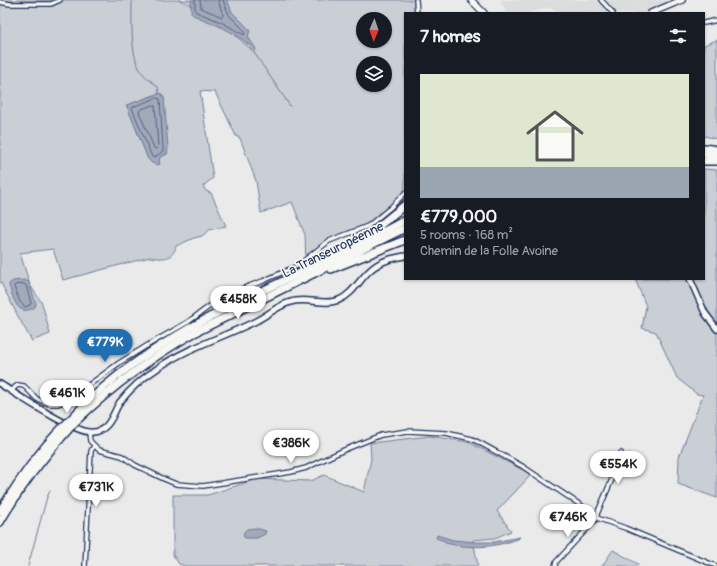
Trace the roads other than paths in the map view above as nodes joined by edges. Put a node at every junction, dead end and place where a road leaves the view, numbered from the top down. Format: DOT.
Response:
graph roads {
  1 [pos="60,0"];
  2 [pos="416,0"];
  3 [pos="471,0"];
  4 [pos="476,0"];
  5 [pos="600,0"];
  6 [pos="682,0"];
  7 [pos="687,0"];
  8 [pos="0,2"];
  9 [pos="417,12"];
  10 [pos="483,12"];
  11 [pos="489,12"];
  12 [pos="612,12"];
  13 [pos="653,12"];
  14 [pos="663,12"];
  15 [pos="717,20"];
  16 [pos="705,22"];
  17 [pos="705,148"];
  18 [pos="717,150"];
  19 [pos="705,154"];
  20 [pos="717,156"];
  21 [pos="705,161"];
  22 [pos="717,161"];
  23 [pos="404,194"];
  24 [pos="404,206"];
  25 [pos="404,221"];
  26 [pos="404,228"];
  27 [pos="404,240"];
  28 [pos="404,256"];
  29 [pos="334,257"];
  30 [pos="314,272"];
  31 [pos="690,280"];
  32 [pos="717,329"];
  33 [pos="0,384"];
  34 [pos="12,391"];
  35 [pos="73,420"];
  36 [pos="65,429"];
  37 [pos="89,433"];
  38 [pos="94,446"];
  39 [pos="621,453"];
  40 [pos="0,511"];
  41 [pos="597,518"];
  42 [pos="0,522"];
  43 [pos="85,566"];
  44 [pos="554,566"];
  45 [pos="716,566"];
  1 -- 8 [label="street"];
  2 -- 9 [label="street"];
  3 -- 10 [label="main road"];
  4 -- 11 [label="main road"];
  5 -- 12 [label="street"];
  6 -- 13 [label="main road"];
  7 -- 14 [label="main road"];
  15 -- 16 [label="street"];
  17 -- 18 [label="highway"];
  19 -- 20 [label="highway"];
  21 -- 22 [label="highway"];
  23 -- 34 [label="street"];
  24 -- 29 [label="highway"];
  25 -- 29 [label="highway, La Transeuropéenne"];
  26 -- 30 [label="highway, La Transeuropéenne"];
  27 -- 30 [label="highway"];
  28 -- 37 [label="street"];
  29 -- 35 [label="highway, La Transeuropéenne"];
  30 -- 35 [label="highway, La Transeuropéenne"];
  31 -- 32 [label="street"];
  33 -- 34 [label="street"];
  34 -- 37 [label="street"];
  35 -- 36 [label="highway, La Transeuropéenne, bridge"];
  36 -- 40 [label="highway, La Transeuropéenne"];
  36 -- 42 [label="highway, La Transeuropéenne"];
  37 -- 38 [label="street"];
  38 -- 41 [label="street"];
  38 -- 43 [label="street"];
  39 -- 41 [label="street"];
  41 -- 44 [label="street"];
  41 -- 45 [label="street"];
}
